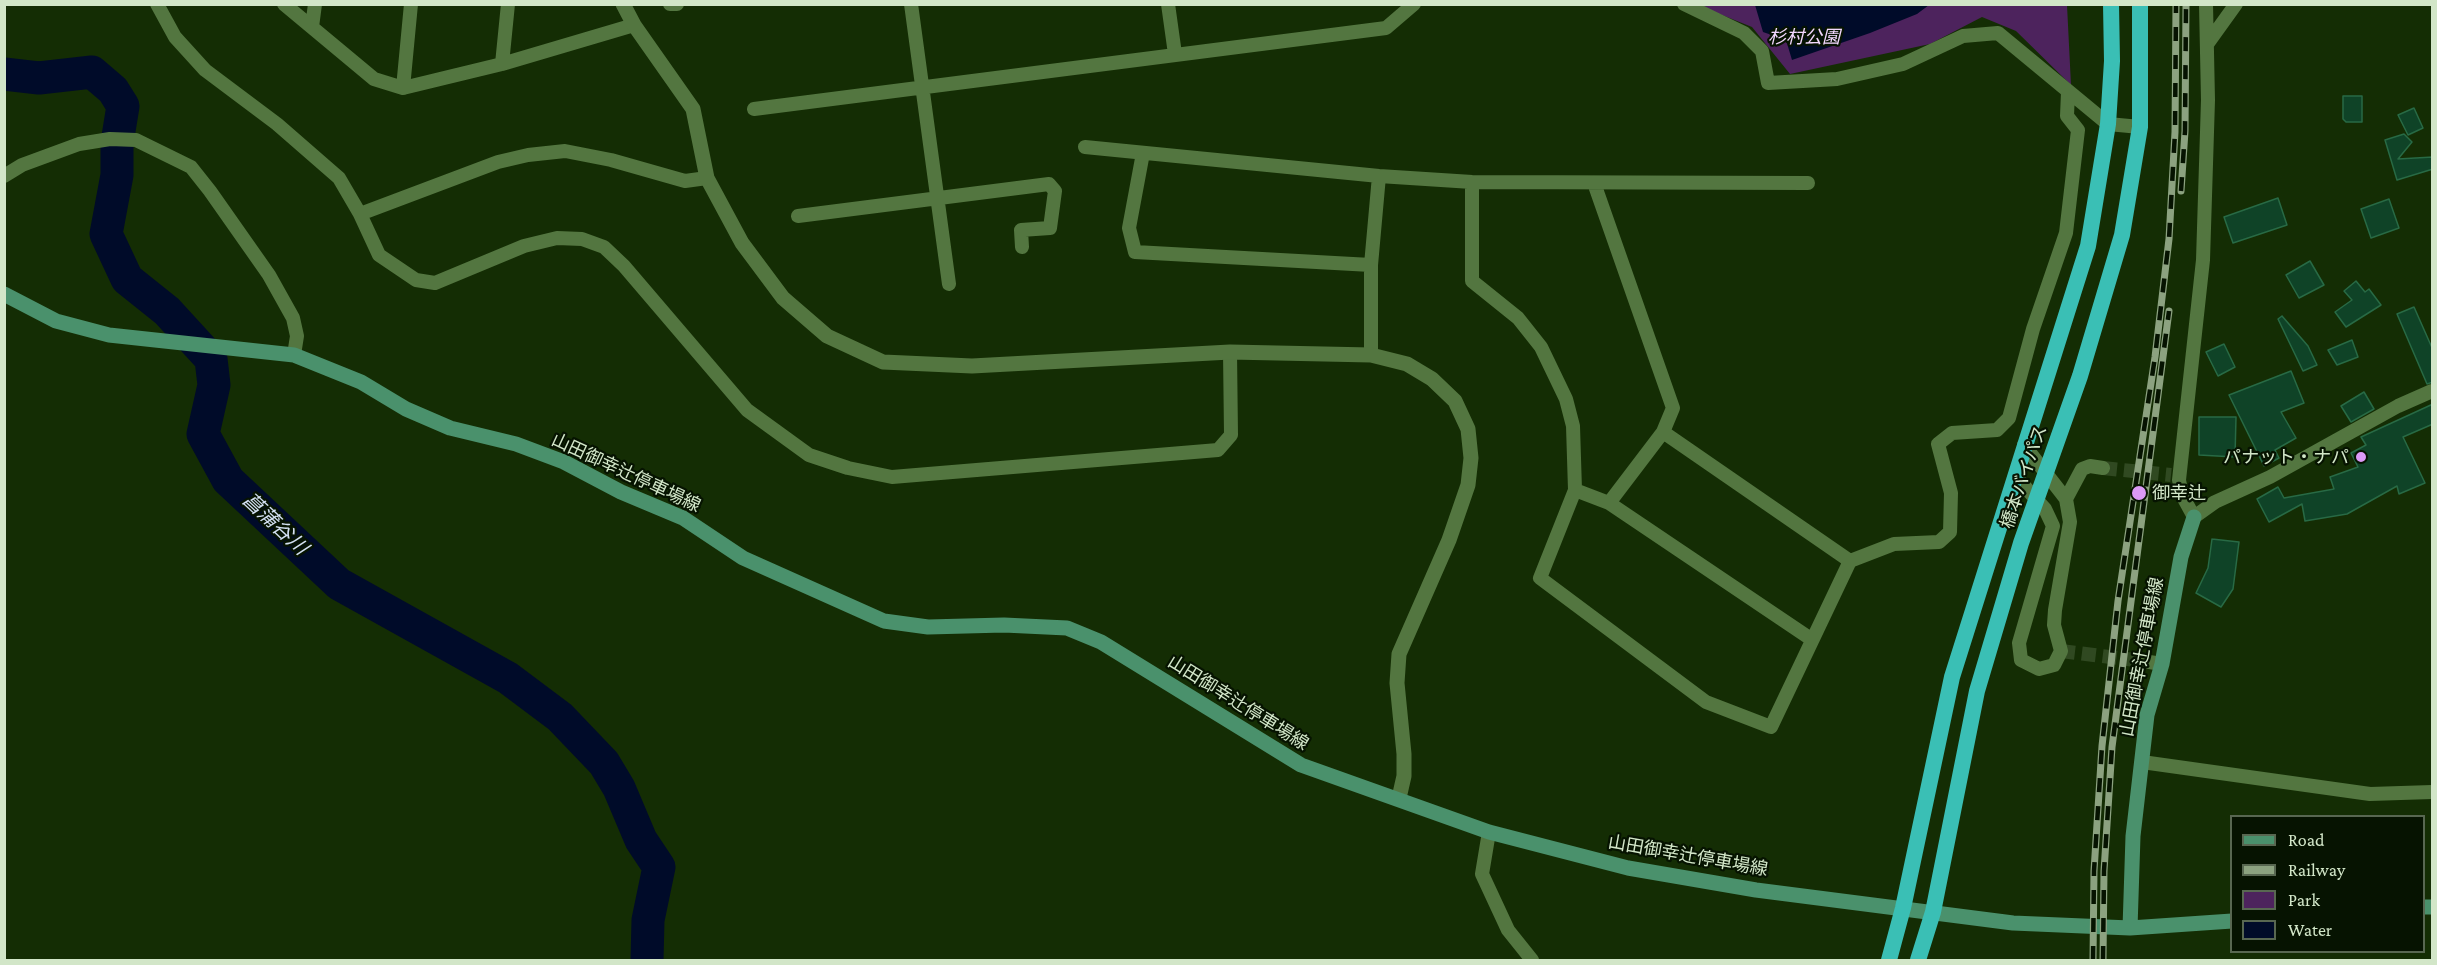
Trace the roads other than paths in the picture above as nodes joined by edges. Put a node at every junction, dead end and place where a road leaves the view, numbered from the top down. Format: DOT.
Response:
graph roads {
  1 [pos="157,4"];
  2 [pos="284,4"];
  3 [pos="315,4"];
  4 [pos="411,4"];
  5 [pos="508,4"];
  6 [pos="623,4"];
  7 [pos="670,4"];
  8 [pos="677,4"];
  9 [pos="910,4"];
  10 [pos="1168,4"];
  11 [pos="1414,4"];
  12 [pos="1684,4"];
  13 [pos="2111,4"];
  14 [pos="2140,4"];
  15 [pos="2206,4"];
  16 [pos="2236,4"];
  17 [pos="634,25"];
  18 [pos="312,27"];
  19 [pos="2208,43"];
  20 [pos="1175,54"];
  21 [pos="502,64"];
  22 [pos="403,88"];
  23 [pos="922,88"];
  24 [pos="2068,92"];
  25 [pos="754,110"];
  26 [pos="2108,124"];
  27 [pos="2140,127"];
  28 [pos="1085,147"];
  29 [pos="1143,153"];
  30 [pos="4,176"];
  31 [pos="1379,176"];
  32 [pos="707,178"];
  33 [pos="1472,182"];
  34 [pos="1594,183"];
  35 [pos="1808,183"];
  36 [pos="937,197"];
  37 [pos="360,213"];
  38 [pos="798,216"];
  39 [pos="1022,247"];
  40 [pos="1371,265"];
  41 [pos="949,284"];
  42 [pos="4,294"];
  43 [pos="1230,352"];
  44 [pos="294,355"];
  45 [pos="1371,355"];
  46 [pos="2433,391"];
  47 [pos="1663,432"];
  48 [pos="2025,445"];
  49 [pos="2103,468"];
  50 [pos="2046,475"];
  51 [pos="2016,477"];
  52 [pos="1575,490"];
  53 [pos="2066,499"];
  54 [pos="2036,500"];
  55 [pos="1609,503"];
  56 [pos="2194,517"];
  57 [pos="1850,561"];
  58 [pos="1811,639"];
  59 [pos="2143,661"];
  60 [pos="2162,664"];
  61 [pos="2142,762"];
  62 [pos="2433,792"];
  63 [pos="1399,798"];
  64 [pos="1489,832"];
  65 [pos="1902,908"];
  66 [pos="1932,912"];
  67 [pos="2230,921"];
  68 [pos="2130,928"];
  69 [pos="1532,960"];
  70 [pos="1889,960"];
  71 [pos="1918,960"];
  1 -- 37 [label="street"];
  2 -- 18 [label="street"];
  3 -- 18 [label="street"];
  4 -- 22 [label="street"];
  5 -- 21 [label="street"];
  6 -- 17 [label="street"];
  7 -- 8 [label="street"];
  9 -- 23 [label="street"];
  10 -- 20 [label="street"];
  11 -- 20 [label="street"];
  12 -- 24 [label="street"];
  13 -- 26 [label="highway, 橋本バイパス"];
  14 -- 27 [label="highway, 橋本バイパス"];
  15 -- 19 [label="street"];
  16 -- 19 [label="street"];
  17 -- 21 [label="street"];
  17 -- 32 [label="street"];
  18 -- 22 [label="street"];
  19 -- 56 [label="street"];
  20 -- 23 [label="street"];
  21 -- 22 [label="street"];
  23 -- 25 [label="street"];
  23 -- 36 [label="street"];
  24 -- 26 [label="street"];
  24 -- 57 [label="street"];
  26 -- 27 [label="street"];
  26 -- 48 [label="highway, 橋本バイパス"];
  27 -- 50 [label="highway, 橋本バイパス"];
  28 -- 29 [label="street"];
  29 -- 31 [label="street"];
  29 -- 40 [label="street"];
  30 -- 44 [label="street"];
  31 -- 33 [label="street"];
  31 -- 40 [label="street"];
  32 -- 37 [label="street"];
  32 -- 43 [label="street"];
  33 -- 34 [label="street"];
  33 -- 52 [label="street"];
  34 -- 35 [label="street"];
  34 -- 47 [label="street"];
  36 -- 38 [label="street"];
  36 -- 39 [label="street"];
  36 -- 41 [label="street"];
  37 -- 43 [label="street"];
  40 -- 45 [label="street"];
  42 -- 44 [label="main road, 山田御幸辻停車場線"];
  43 -- 45 [label="street"];
  44 -- 63 [label="main road, 山田御幸辻停車場線"];
  45 -- 63 [label="street"];
  46 -- 56 [label="street"];
  47 -- 55 [label="street"];
  47 -- 57 [label="street"];
  48 -- 50 [label="street"];
  48 -- 51 [label="highway, 橋本バイパス"];
  49 -- 53 [label="street"];
  50 -- 53 [label="street"];
  50 -- 54 [label="highway, 橋本バイパス"];
  51 -- 54 [label="street"];
  51 -- 65 [label="highway, 橋本バイパス"];
  52 -- 55 [label="street"];
  52 -- 58 [label="street"];
  53 -- 54 [label="street"];
  54 -- 66 [label="highway, 橋本バイパス"];
  55 -- 58 [label="street"];
  56 -- 60 [label="main road, 山田御幸辻停車場線"];
  57 -- 58 [label="street"];
  59 -- 60 [label="street"];
  60 -- 61 [label="main road, 山田御幸辻停車場線"];
  61 -- 62 [label="street"];
  61 -- 68 [label="main road, 山田御幸辻停車場線"];
  63 -- 64 [label="main road, 山田御幸辻停車場線"];
  64 -- 65 [label="main road, 山田御幸辻停車場線"];
  64 -- 69 [label="street"];
  65 -- 66 [label="main road, 山田御幸辻停車場線"];
  65 -- 70 [label="highway, 橋本バイパス"];
  66 -- 68 [label="main road, 山田御幸辻停車場線"];
  66 -- 71 [label="highway, 橋本バイパス"];
  67 -- 68 [label="main road"];
}
